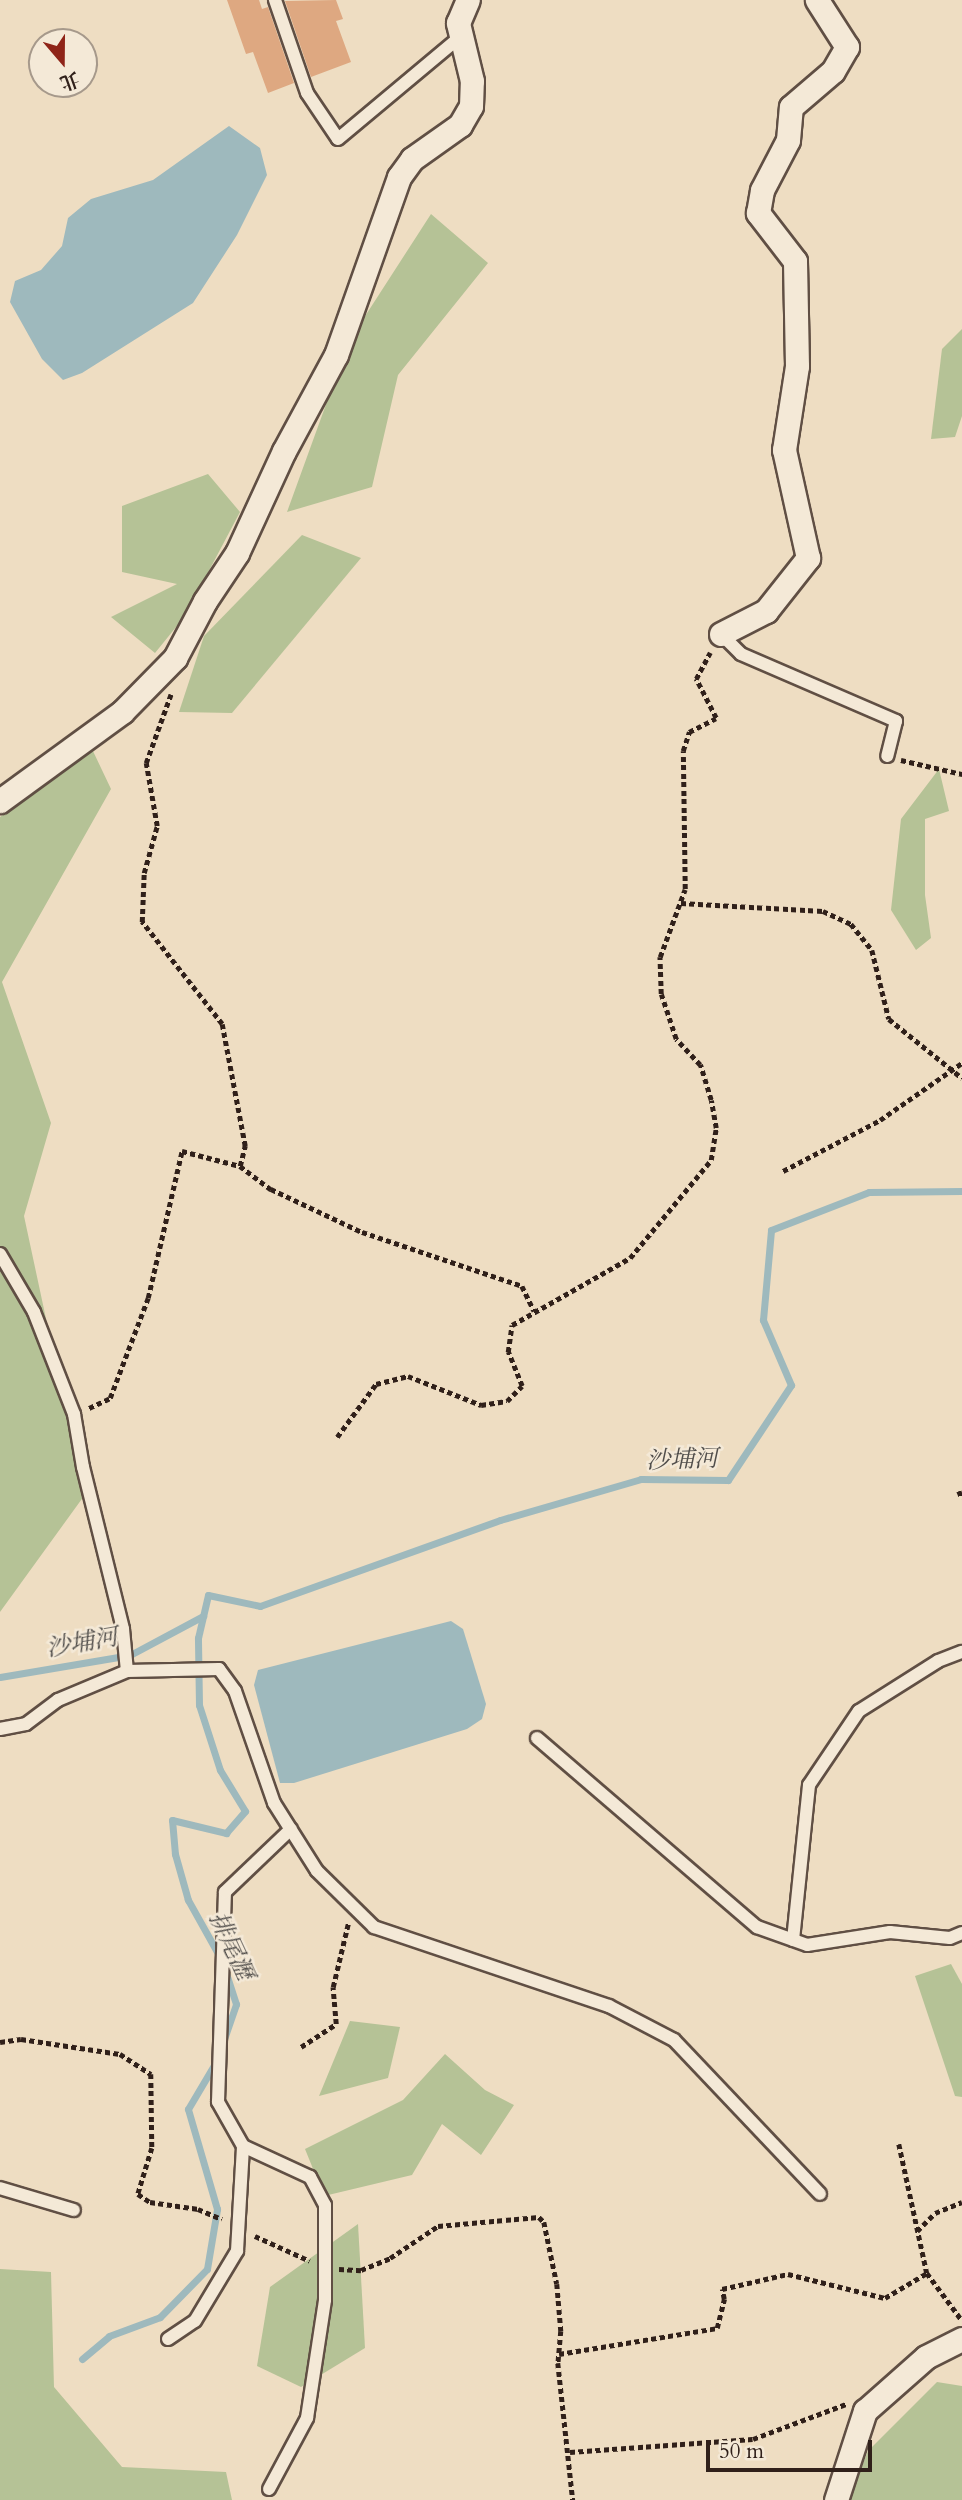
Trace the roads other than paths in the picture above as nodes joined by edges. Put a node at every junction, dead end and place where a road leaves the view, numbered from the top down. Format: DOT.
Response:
graph roads {
  1 [pos="275,0"];
  2 [pos="468,0"];
  3 [pos="817,0"];
  4 [pos="461,36"];
  5 [pos="721,634"];
  6 [pos="887,756"];
  7 [pos="0,801"];
  8 [pos="0,1254"];
  9 [pos="962,1652"];
  10 [pos="127,1671"];
  11 [pos="0,1729"];
  12 [pos="537,1738"];
  13 [pos="291,1829"];
  14 [pos="962,1933"];
  15 [pos="793,1940"];
  16 [pos="243,2146"];
  17 [pos="0,2188"];
  18 [pos="820,2194"];
  19 [pos="74,2210"];
  20 [pos="168,2339"];
  21 [pos="962,2339"];
  22 [pos="269,2489"];
  23 [pos="836,2500"];
  1 -- 4 [label="lane"];
  2 -- 4 [label="street"];
  3 -- 5 [label="street"];
  4 -- 7 [label="street"];
  5 -- 6 [label="lane"];
  8 -- 10 [label="lane"];
  9 -- 15 [label="lane"];
  10 -- 11 [label="lane"];
  10 -- 13 [label="lane"];
  12 -- 15 [label="lane"];
  13 -- 16 [label="lane"];
  13 -- 18 [label="lane"];
  14 -- 15 [label="lane"];
  16 -- 20 [label="lane"];
  16 -- 22 [label="lane"];
  17 -- 19 [label="lane"];
  21 -- 23 [label="street"];
}
